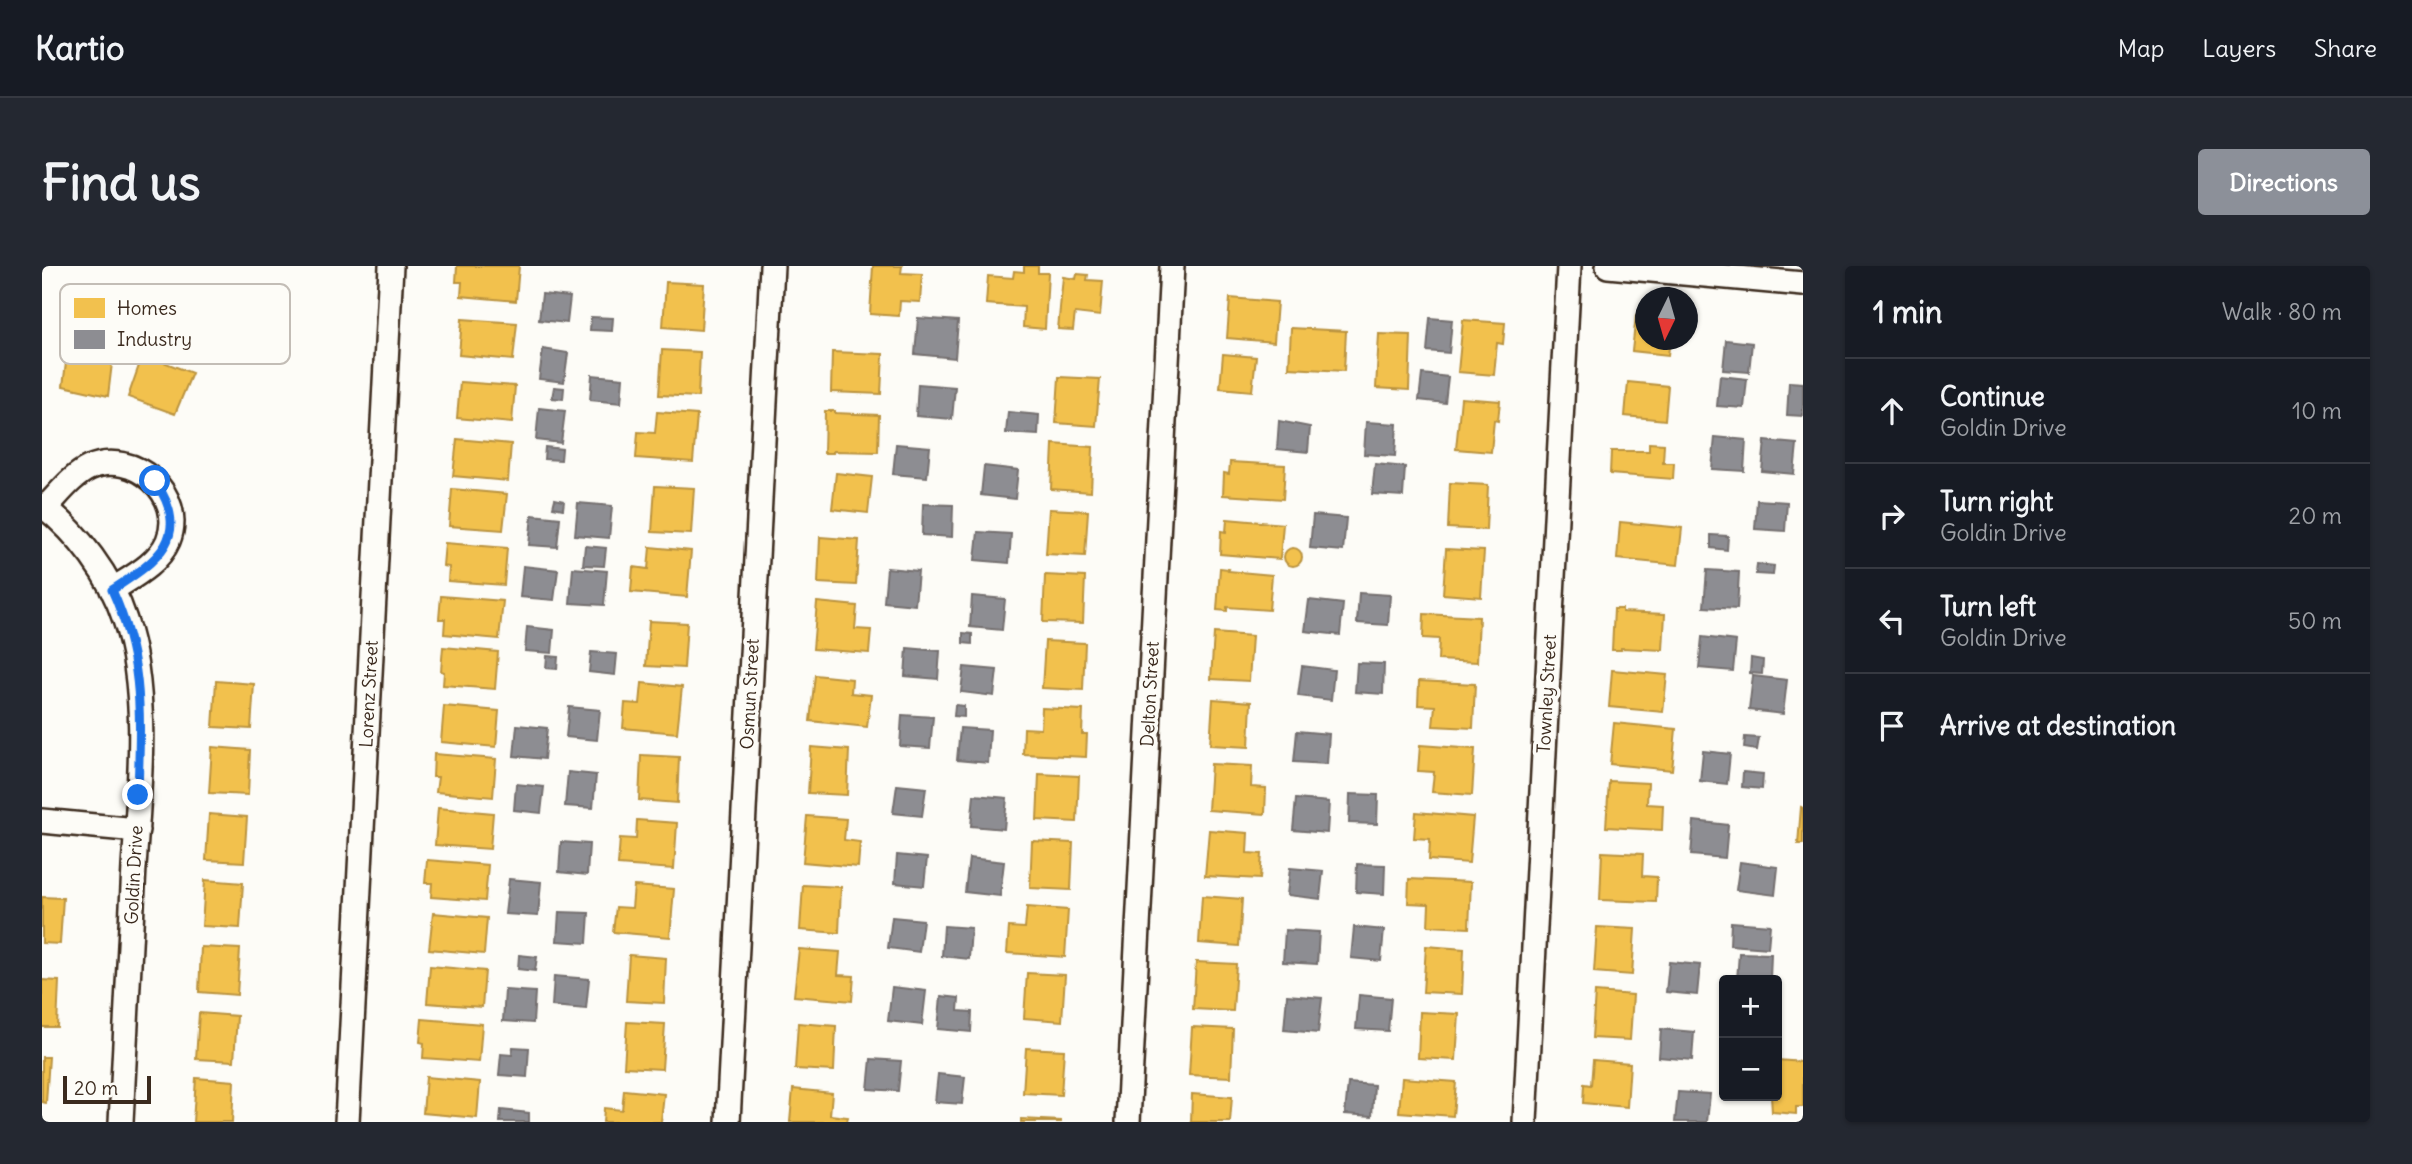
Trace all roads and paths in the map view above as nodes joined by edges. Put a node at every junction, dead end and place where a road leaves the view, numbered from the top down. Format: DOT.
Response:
graph roads {
  1 [pos="391,266"];
  2 [pos="772,266"];
  3 [pos="1172,266"];
  4 [pos="1569,266"];
  5 [pos="1608,266"];
  6 [pos="1803,284"];
  7 [pos="44,507"];
  8 [pos="112,590"];
  9 [pos="42,821"];
  10 [pos="136,830"];
  11 [pos="121,1122"];
  12 [pos="347,1122"];
  13 [pos="728,1122"];
  14 [pos="1128,1122"];
  15 [pos="1525,1122"];
  1 -- 12 [label="street, Lorenz Street"];
  2 -- 13 [label="street, Osmun Street"];
  3 -- 14 [label="street, Delton Street"];
  4 -- 15 [label="street, Townley Street"];
  5 -- 6 [label="street"];
  7 -- 8 [label="street, Goldin Drive"];
  7 -- 8 [label="street, Goldin Drive"];
  8 -- 10 [label="street, Goldin Drive"];
  9 -- 10 [label="street"];
  10 -- 11 [label="street, Goldin Drive"];
}
